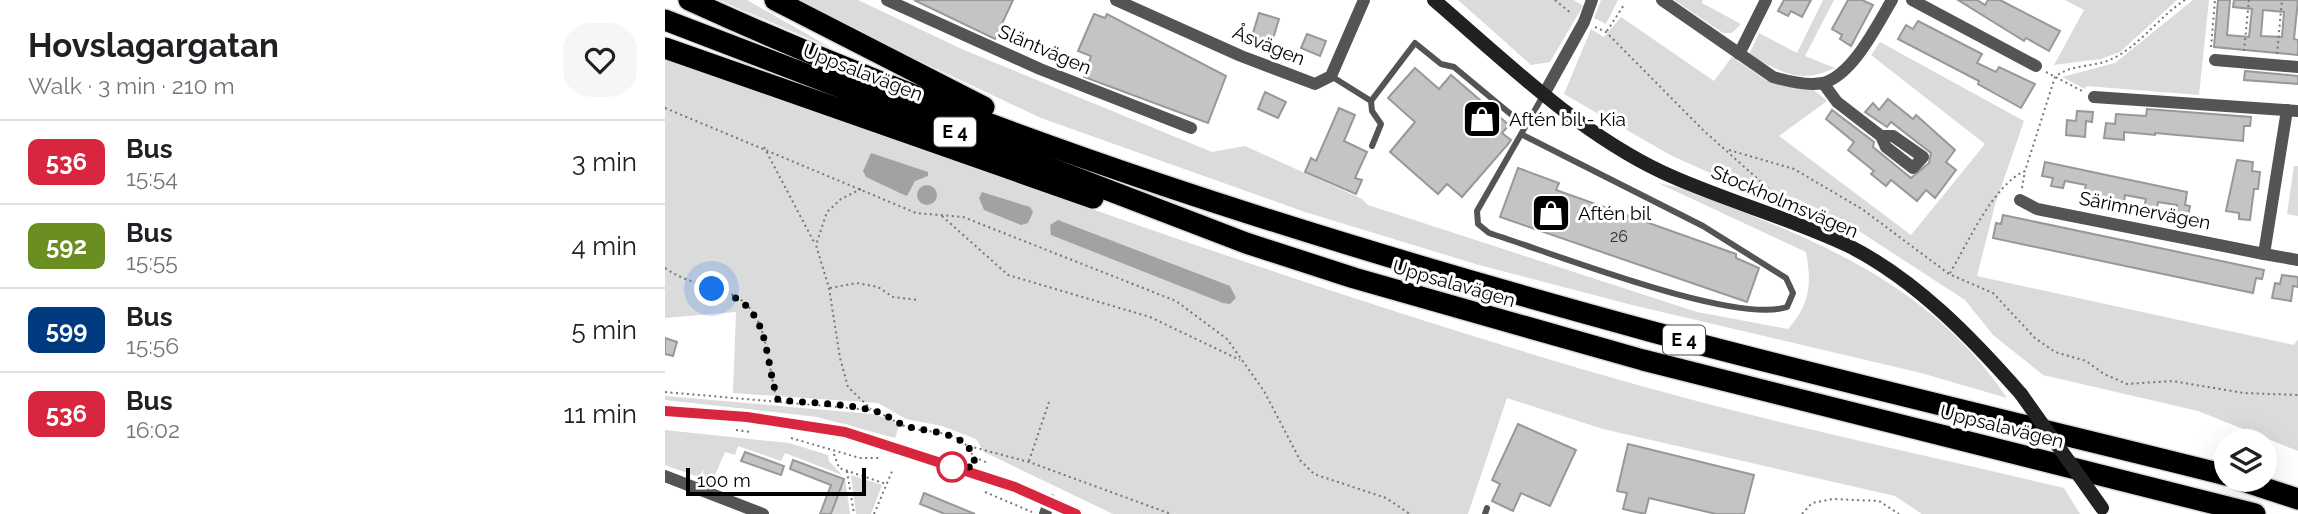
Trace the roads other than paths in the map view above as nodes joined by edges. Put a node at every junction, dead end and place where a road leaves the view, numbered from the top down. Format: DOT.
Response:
graph roads {
  1 [pos="689,0"];
  2 [pos="775,0"];
  3 [pos="887,0"];
  4 [pos="1116,0"];
  5 [pos="1364,0"];
  6 [pos="1434,0"];
  7 [pos="1662,0"];
  8 [pos="1766,0"];
  9 [pos="1892,0"];
  10 [pos="1912,0"];
  11 [pos="1589,1"];
  12 [pos="665,20"];
  13 [pos="665,48"];
  14 [pos="1739,54"];
  15 [pos="2215,60"];
  16 [pos="2036,66"];
  17 [pos="2298,67"];
  18 [pos="1331,76"];
  19 [pos="1823,83"];
  20 [pos="1544,94"];
  21 [pos="2094,97"];
  22 [pos="1371,101"];
  23 [pos="2293,111"];
  24 [pos="1525,126"];
  25 [pos="1191,128"];
  26 [pos="1521,134"];
  27 [pos="1881,136"];
  28 [pos="1372,146"];
  29 [pos="1150,179"];
  30 [pos="2020,200"];
  31 [pos="1246,243"];
  32 [pos="2265,254"];
  33 [pos="2298,260"];
  34 [pos="665,411"];
  35 [pos="2214,472"];
  36 [pos="665,476"];
  37 [pos="2277,492"];
  38 [pos="2298,499"];
  39 [pos="1047,507"];
  40 [pos="2104,511"];
  41 [pos="763,514"];
  42 [pos="1076,514"];
  43 [pos="2255,514"];
  1 -- 29 [label="highway, Uppsalavägen / E 4"];
  2 -- 29 [label="highway"];
  3 -- 25 [label="street, Släntvägen"];
  4 -- 18 [label="street, Åsvägen"];
  5 -- 18 [label="street"];
  6 -- 20 [label="main road, Stockholmsvägen"];
  7 -- 14 [label="street"];
  8 -- 14 [label="street"];
  9 -- 19 [label="street"];
  10 -- 16 [label="street"];
  11 -- 20 [label="street"];
  12 -- 31 [label="highway, Uppsalavägen / E 4"];
  13 -- 31 [label="highway"];
  14 -- 19 [label="street"];
  15 -- 17 [label="street"];
  18 -- 22 [label="lane"];
  19 -- 27 [label="street"];
  20 -- 24 [label="lane"];
  20 -- 40 [label="main road, Stockholmsvägen, bridge"];
  21 -- 23 [label="street"];
  22 -- 24 [label="lane"];
  22 -- 28 [label="lane"];
  23 -- 32 [label="street"];
  24 -- 26 [label="lane"];
  26 -- 26 [label="lane"];
  29 -- 35 [label="highway, Uppsalavägen / E 4"];
  30 -- 32 [label="street, Särimnervägen"];
  31 -- 43 [label="highway, Uppsalavägen / E 4"];
  32 -- 33 [label="street, Särimnervägen"];
  34 -- 39 [label="street"];
  36 -- 41 [label="street"];
  37 -- 38 [label="highway"];
  39 -- 42 [label="street"];
}
